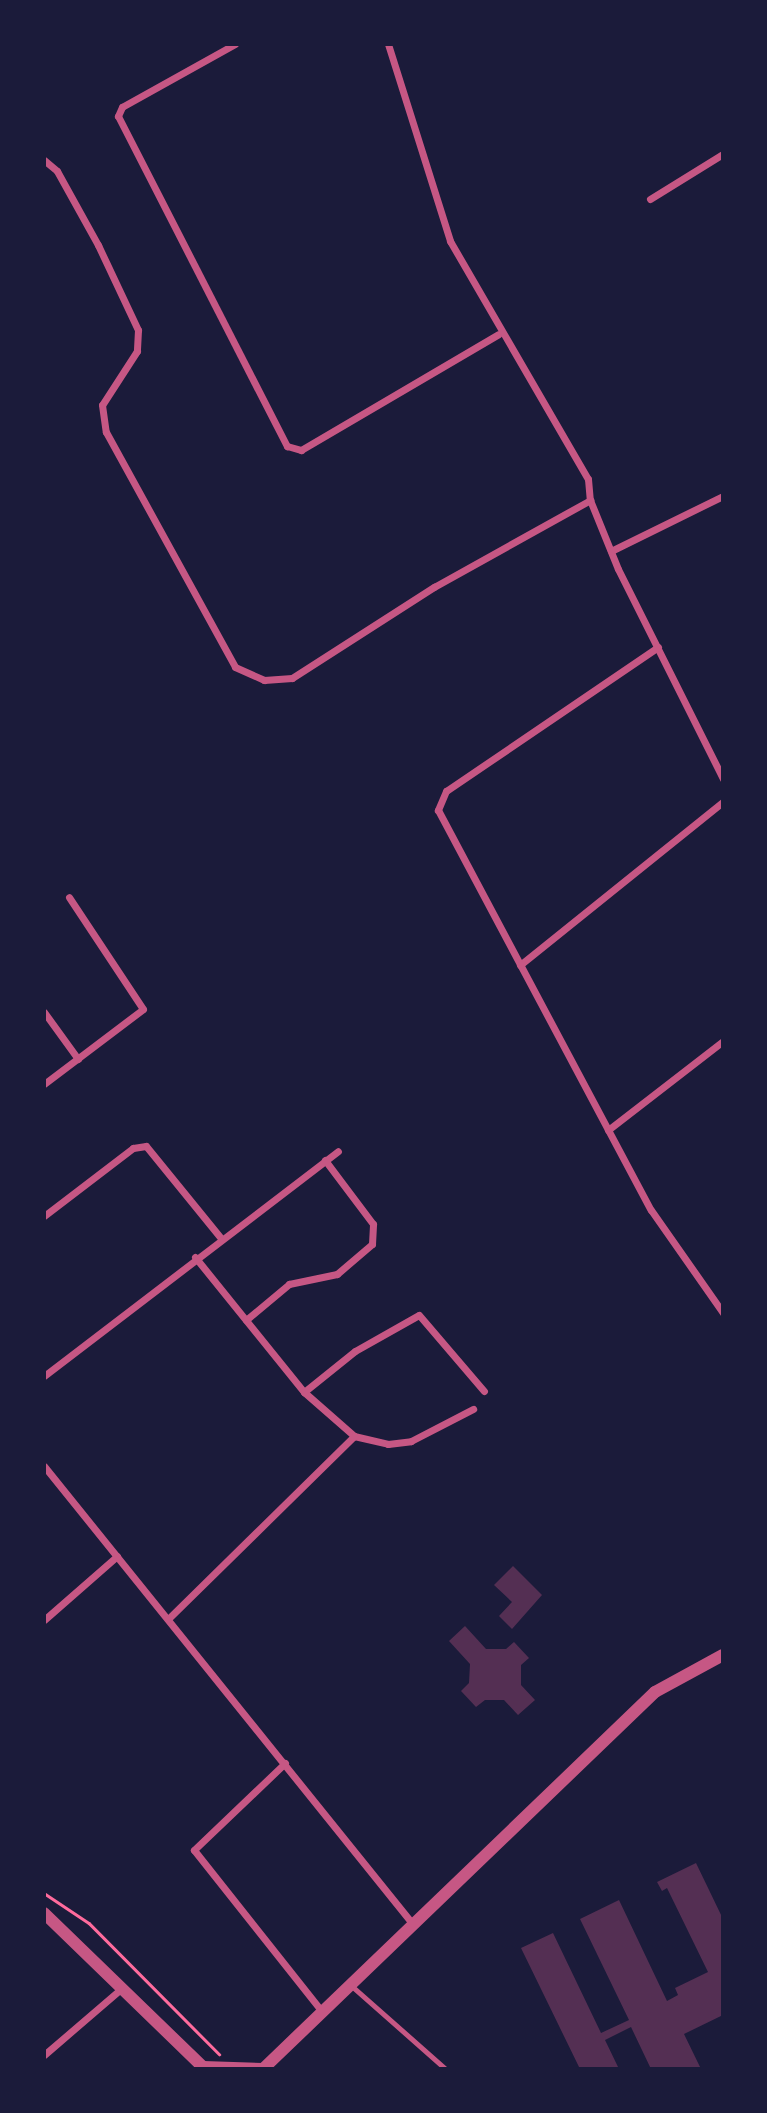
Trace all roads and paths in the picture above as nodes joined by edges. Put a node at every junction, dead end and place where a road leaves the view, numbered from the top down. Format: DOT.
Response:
graph roads {
  1 [pos="235,44"];
  2 [pos="388,44"];
  3 [pos="723,154"];
  4 [pos="44,160"];
  5 [pos="650,200"];
  6 [pos="499,334"];
  7 [pos="723,496"];
  8 [pos="590,500"];
  9 [pos="611,551"];
  10 [pos="658,647"];
  11 [pos="723,779"];
  12 [pos="723,803"];
  13 [pos="69,897"];
  14 [pos="520,965"];
  15 [pos="44,1012"];
  16 [pos="723,1041"];
  17 [pos="78,1059"];
  18 [pos="44,1084"];
  19 [pos="608,1130"];
  20 [pos="338,1151"];
  21 [pos="325,1160"];
  22 [pos="44,1216"];
  23 [pos="220,1237"];
  24 [pos="195,1257"];
  25 [pos="723,1312"];
  26 [pos="246,1320"];
  27 [pos="44,1374"];
  28 [pos="484,1391"];
  29 [pos="304,1392"];
  30 [pos="473,1409"];
  31 [pos="354,1436"];
  32 [pos="44,1466"];
  33 [pos="117,1556"];
  34 [pos="168,1619"];
  35 [pos="44,1620"];
  36 [pos="723,1654"];
  37 [pos="285,1763"];
  38 [pos="44,1893"];
  39 [pos="44,1913"];
  40 [pos="412,1923"];
  41 [pos="348,1982"];
  42 [pos="122,1988"];
  43 [pos="320,2008"];
  44 [pos="44,2055"];
  45 [pos="225,2058"];
  46 [pos="204,2068"];
  47 [pos="263,2069"];
  48 [pos="446,2069"];
  1 -- 6 [label="street"];
  2 -- 6 [label="street"];
  3 -- 5 [label="street"];
  4 -- 8 [label="street"];
  6 -- 8 [label="street"];
  7 -- 9 [label="street"];
  8 -- 9 [label="street"];
  9 -- 10 [label="street"];
  10 -- 11 [label="street"];
  10 -- 14 [label="street"];
  12 -- 14 [label="street"];
  13 -- 17 [label="street"];
  14 -- 19 [label="street"];
  15 -- 17 [label="street"];
  16 -- 19 [label="street"];
  17 -- 18 [label="street"];
  19 -- 25 [label="street"];
  20 -- 21 [label="street"];
  21 -- 23 [label="street"];
  21 -- 26 [label="street"];
  22 -- 23 [label="street"];
  23 -- 24 [label="street"];
  24 -- 26 [label="street"];
  24 -- 27 [label="street"];
  26 -- 29 [label="street"];
  28 -- 29 [label="street"];
  29 -- 31 [label="street"];
  30 -- 31 [label="street"];
  31 -- 34 [label="street"];
  32 -- 33 [label="street"];
  33 -- 34 [label="street"];
  33 -- 35 [label="street"];
  34 -- 37 [label="street"];
  36 -- 40 [label="street"];
  37 -- 40 [label="street"];
  37 -- 43 [label="street"];
  38 -- 45 [label="path"];
  39 -- 42 [label="street"];
  40 -- 41 [label="street"];
  41 -- 43 [label="street"];
  41 -- 48 [label="lane"];
  42 -- 44 [label="street"];
  42 -- 46 [label="street"];
  43 -- 47 [label="street"];
  46 -- 47 [label="street"];
}
